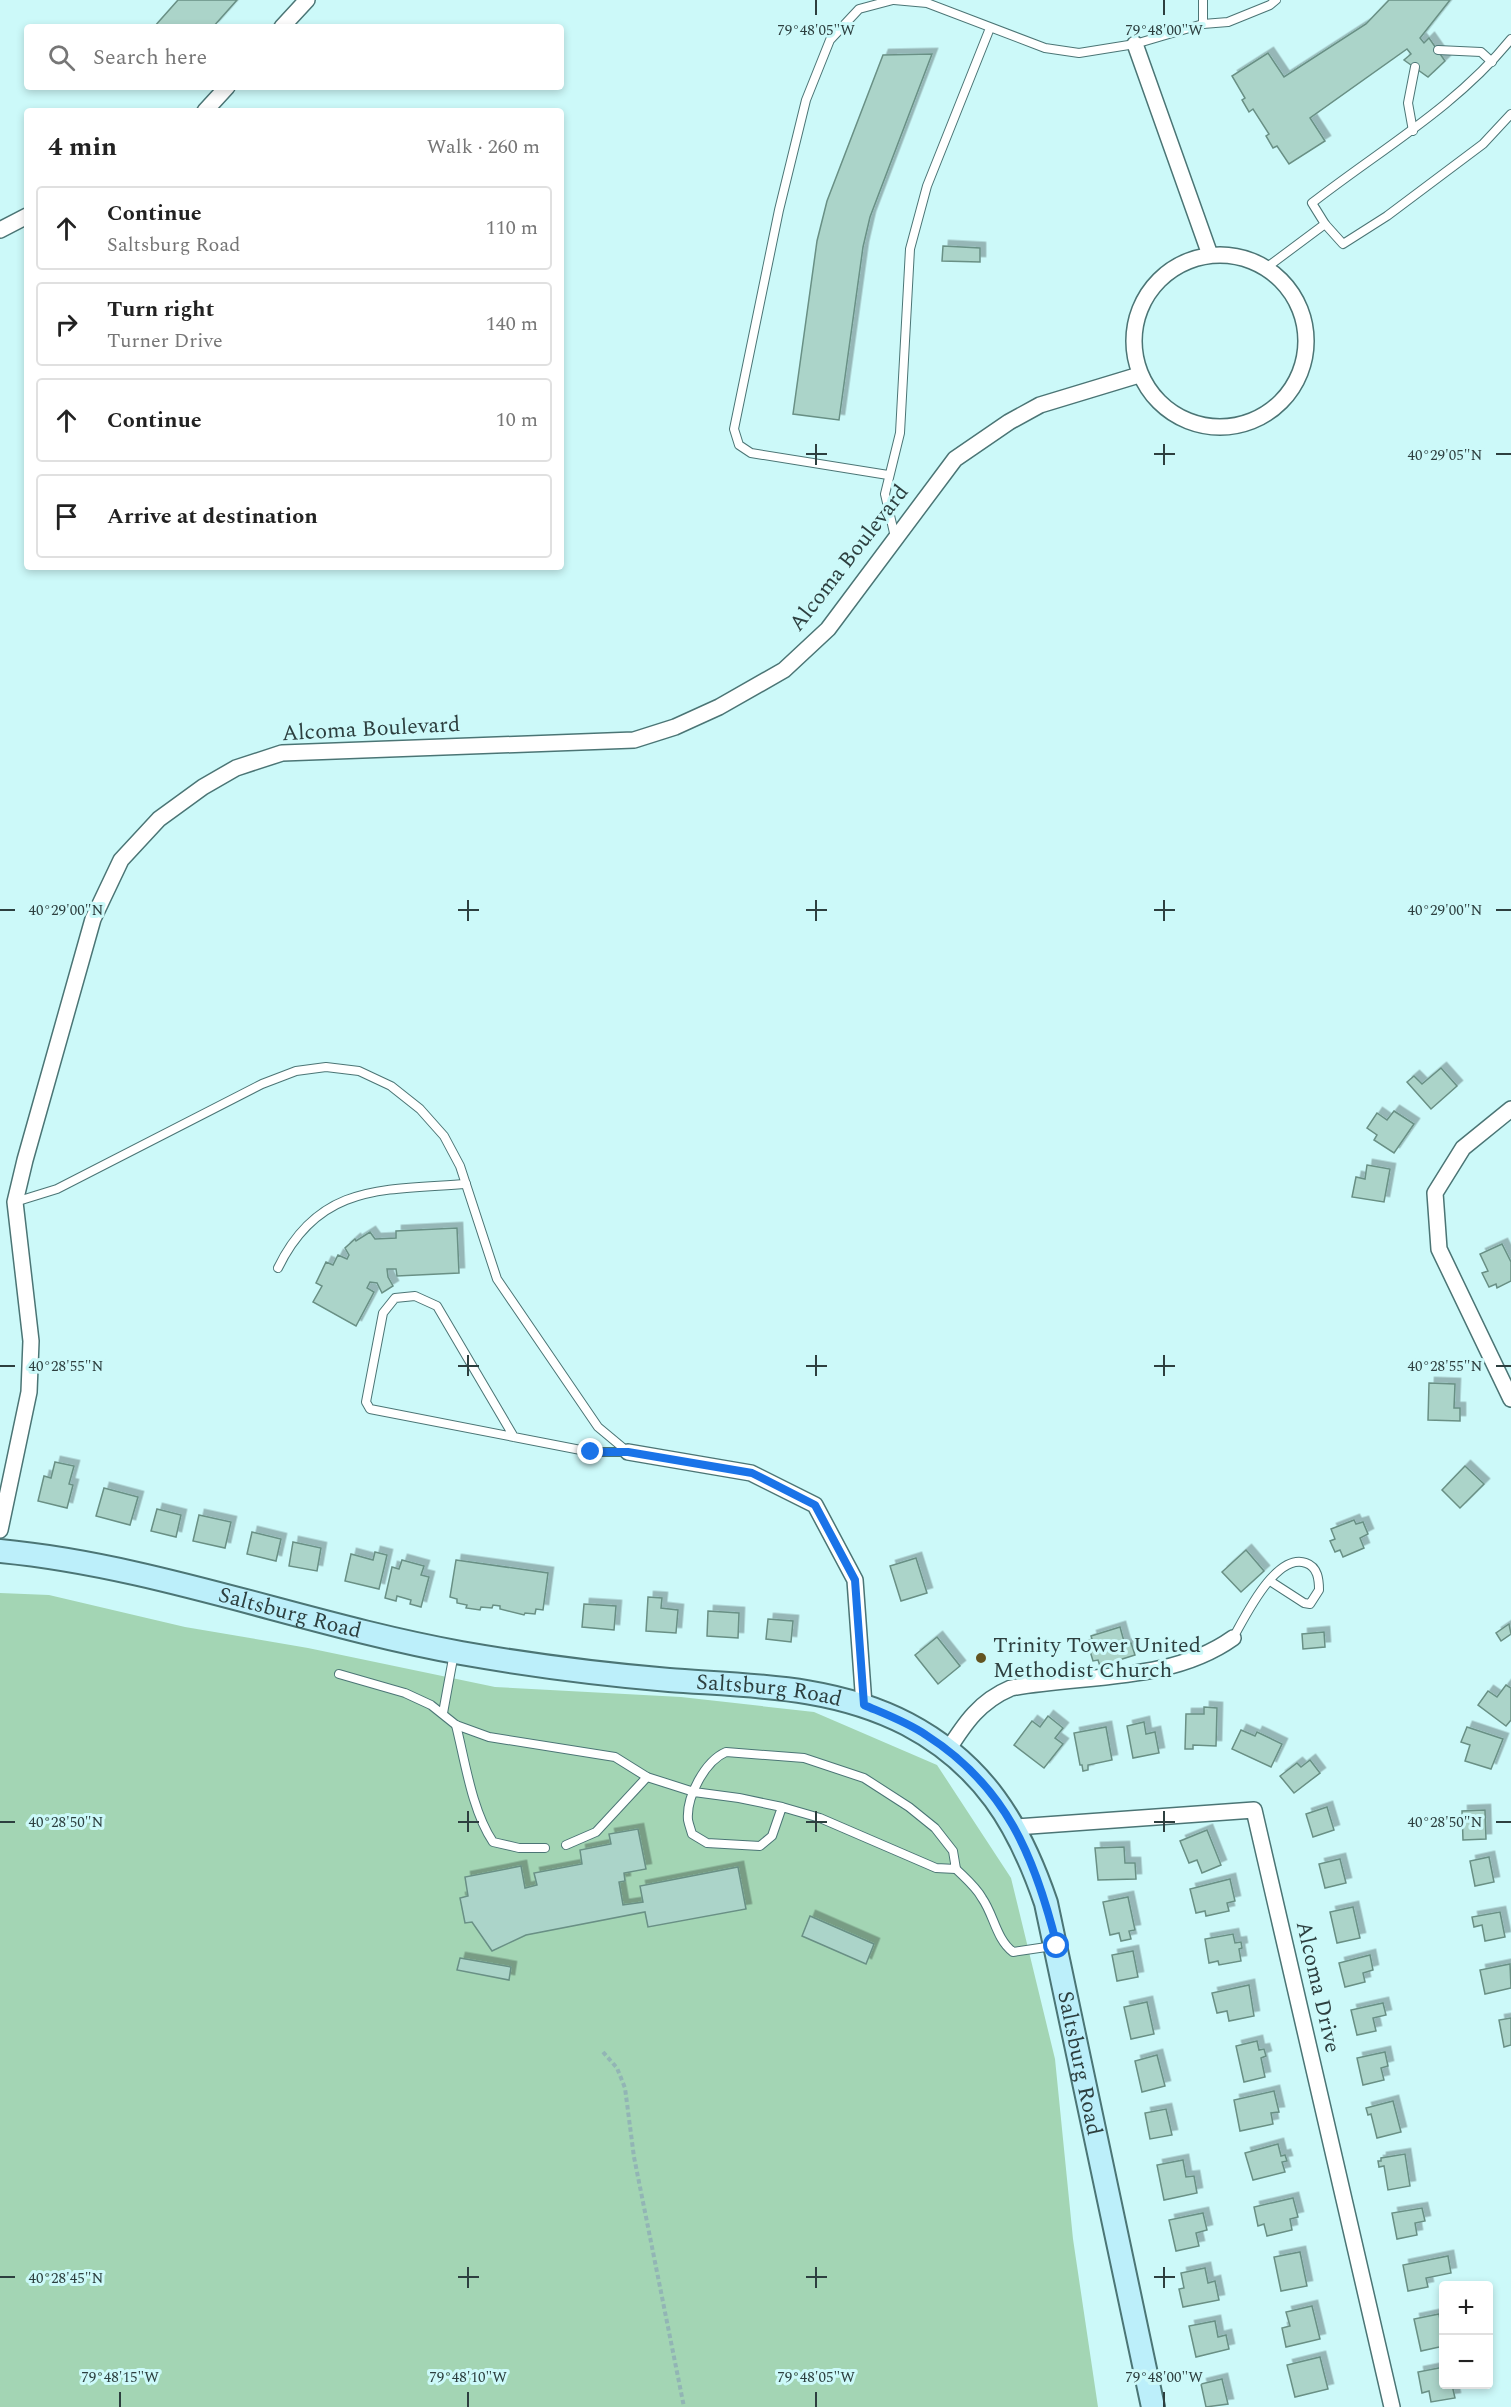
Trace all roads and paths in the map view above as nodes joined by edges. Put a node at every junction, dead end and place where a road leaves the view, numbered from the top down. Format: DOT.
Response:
graph roads {
  1 [pos="307,0"];
  2 [pos="894,0"];
  3 [pos="1203,0"];
  4 [pos="1276,0"];
  5 [pos="285,24"];
  6 [pos="1203,24"];
  7 [pos="990,28"];
  8 [pos="1511,39"];
  9 [pos="1135,44"];
  10 [pos="1438,50"];
  11 [pos="1492,62"];
  12 [pos="1415,67"];
  13 [pos="224,90"];
  14 [pos="208,108"];
  15 [pos="1511,114"];
  16 [pos="1413,130"];
  17 [pos="24,218"];
  18 [pos="1325,224"];
  19 [pos="0,230"];
  20 [pos="1209,252"];
  21 [pos="1266,268"];
  22 [pos="1139,375"];
  23 [pos="888,476"];
  24 [pos="895,538"];
  25 [pos="1511,1108"];
  26 [pos="466,1184"];
  27 [pos="15,1202"];
  28 [pos="278,1268"];
  29 [pos="1511,1399"];
  30 [pos="514,1437"];
  31 [pos="628,1452"];
  32 [pos="0,1530"];
  33 [pos="0,1551"];
  34 [pos="1270,1581"];
  35 [pos="1233,1638"];
  36 [pos="454,1652"];
  37 [pos="339,1674"];
  38 [pos="864,1705"];
  39 [pos="443,1713"];
  40 [pos="456,1725"];
  41 [pos="948,1750"];
  42 [pos="648,1778"];
  43 [pos="694,1792"];
  44 [pos="782,1807"];
  45 [pos="1016,1827"];
  46 [pos="566,1845"];
  47 [pos="545,1848"];
  48 [pos="956,1869"];
  49 [pos="1057,1946"];
  50 [pos="603,2052"];
  51 [pos="684,2407"];
  52 [pos="1153,2407"];
  53 [pos="1392,2407"];
  1 -- 5 [label="street"];
  2 -- 7 [label="lane"];
  2 -- 23 [label="lane"];
  3 -- 6 [label="lane"];
  4 -- 6 [label="lane"];
  6 -- 9 [label="lane"];
  7 -- 9 [label="lane"];
  7 -- 23 [label="lane"];
  8 -- 11 [label="lane"];
  9 -- 20 [label="street"];
  10 -- 11 [label="lane"];
  11 -- 16 [label="lane"];
  12 -- 16 [label="lane"];
  13 -- 14 [label="street"];
  15 -- 18 [label="lane"];
  16 -- 18 [label="lane"];
  17 -- 19 [label="street"];
  18 -- 21 [label="lane"];
  20 -- 21 [label="street"];
  20 -- 22 [label="street"];
  21 -- 22 [label="street"];
  22 -- 24 [label="street, Alcoma Boulevard"];
  23 -- 24 [label="lane"];
  24 -- 27 [label="street, Alcoma Boulevard"];
  25 -- 29 [label="street"];
  26 -- 27 [label="lane"];
  26 -- 28 [label="lane"];
  26 -- 31 [label="lane"];
  27 -- 32 [label="street, Alcoma Boulevard"];
  30 -- 30 [label="lane"];
  30 -- 31 [label="lane"];
  31 -- 38 [label="street"];
  33 -- 36 [label="main road, Saltsburg Road"];
  34 -- 34 [label="lane"];
  34 -- 35 [label="lane"];
  35 -- 41 [label="street"];
  36 -- 38 [label="main road, Saltsburg Road"];
  36 -- 39 [label="lane"];
  37 -- 39 [label="lane"];
  38 -- 41 [label="main road, Saltsburg Road"];
  39 -- 40 [label="lane"];
  40 -- 42 [label="lane"];
  40 -- 47 [label="lane"];
  41 -- 45 [label="main road, Saltsburg Road"];
  42 -- 43 [label="lane"];
  42 -- 46 [label="lane"];
  43 -- 44 [label="lane"];
  43 -- 44 [label="lane"];
  43 -- 48 [label="lane"];
  44 -- 48 [label="lane"];
  45 -- 49 [label="main road, Saltsburg Road"];
  45 -- 53 [label="street, Alcoma Drive"];
  48 -- 49 [label="lane"];
  49 -- 52 [label="main road, Saltsburg Road"];
  50 -- 51 [label="path"];
}
